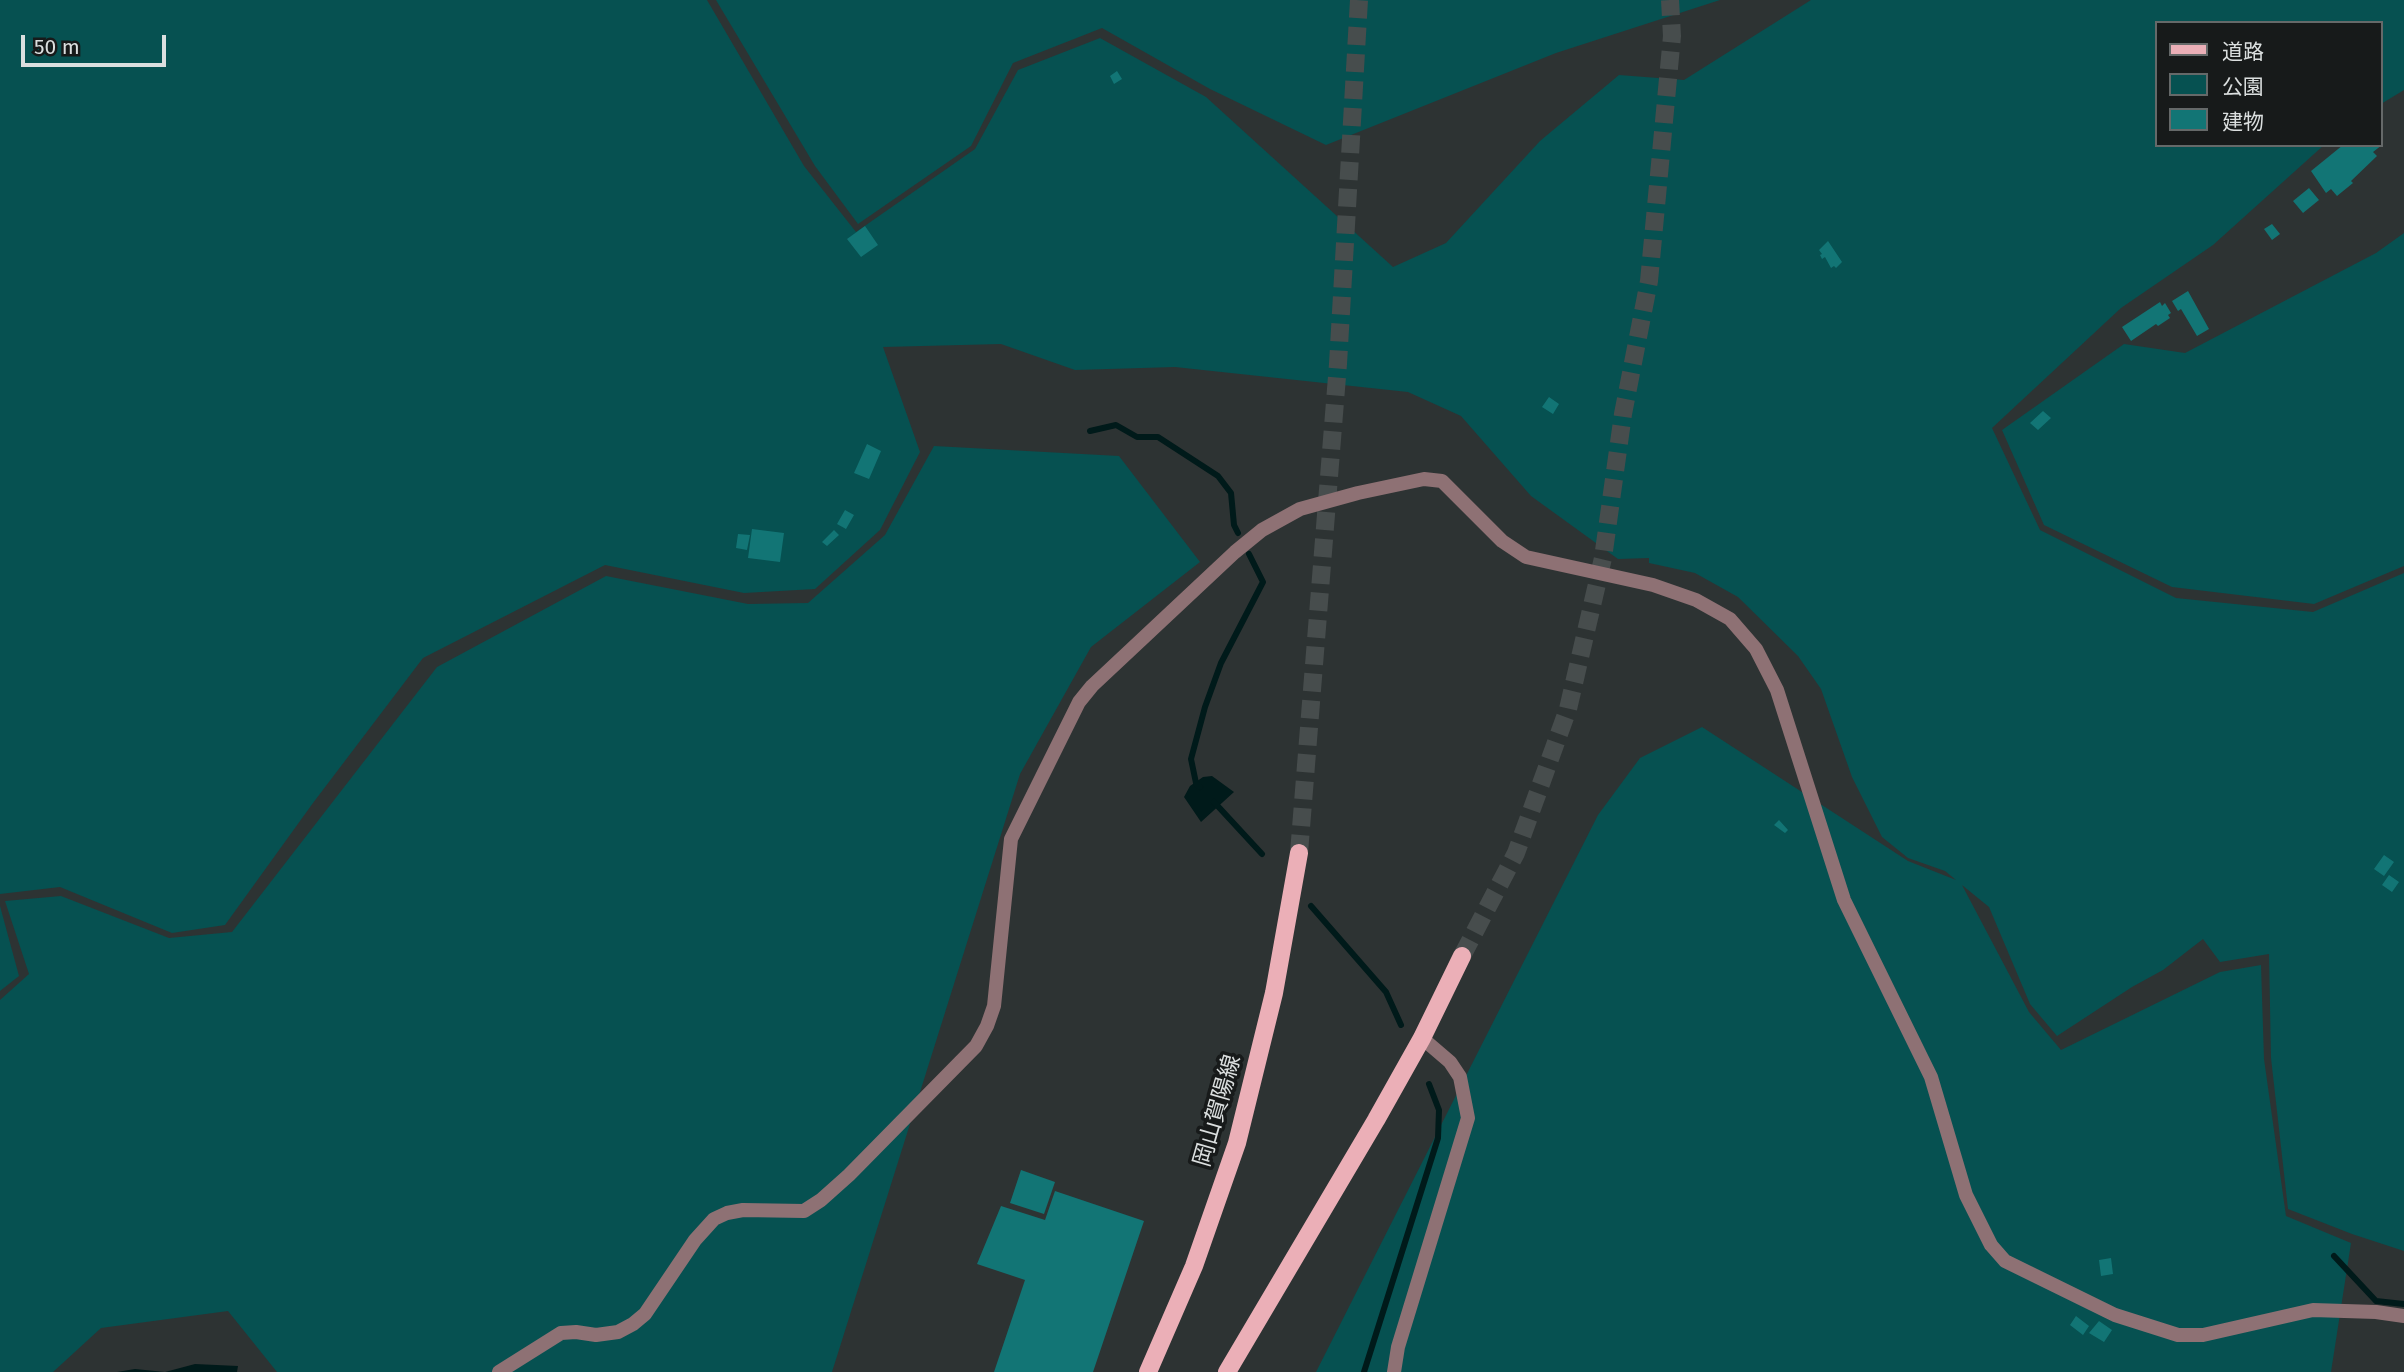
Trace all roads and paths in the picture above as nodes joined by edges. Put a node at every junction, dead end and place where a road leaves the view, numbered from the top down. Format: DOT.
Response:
graph roads {
  1 [pos="1299,853"];
  2 [pos="1462,956"];
  3 [pos="1422,1038"];
  4 [pos="1175,1310"];
  5 [pos="2404,1316"];
  6 [pos="499,1372"];
  7 [pos="1136,1372"];
  8 [pos="1148,1372"];
  9 [pos="1227,1372"];
  10 [pos="1394,1372"];
  1 -- 4 [label="main road, 岡山賀陽線"];
  2 -- 3 [label="main road"];
  3 -- 9 [label="main road"];
  3 -- 10 [label="street"];
  4 -- 7 [label="main road"];
  4 -- 8 [label="main road, 岡山賀陽線"];
  5 -- 6 [label="street"];
}
